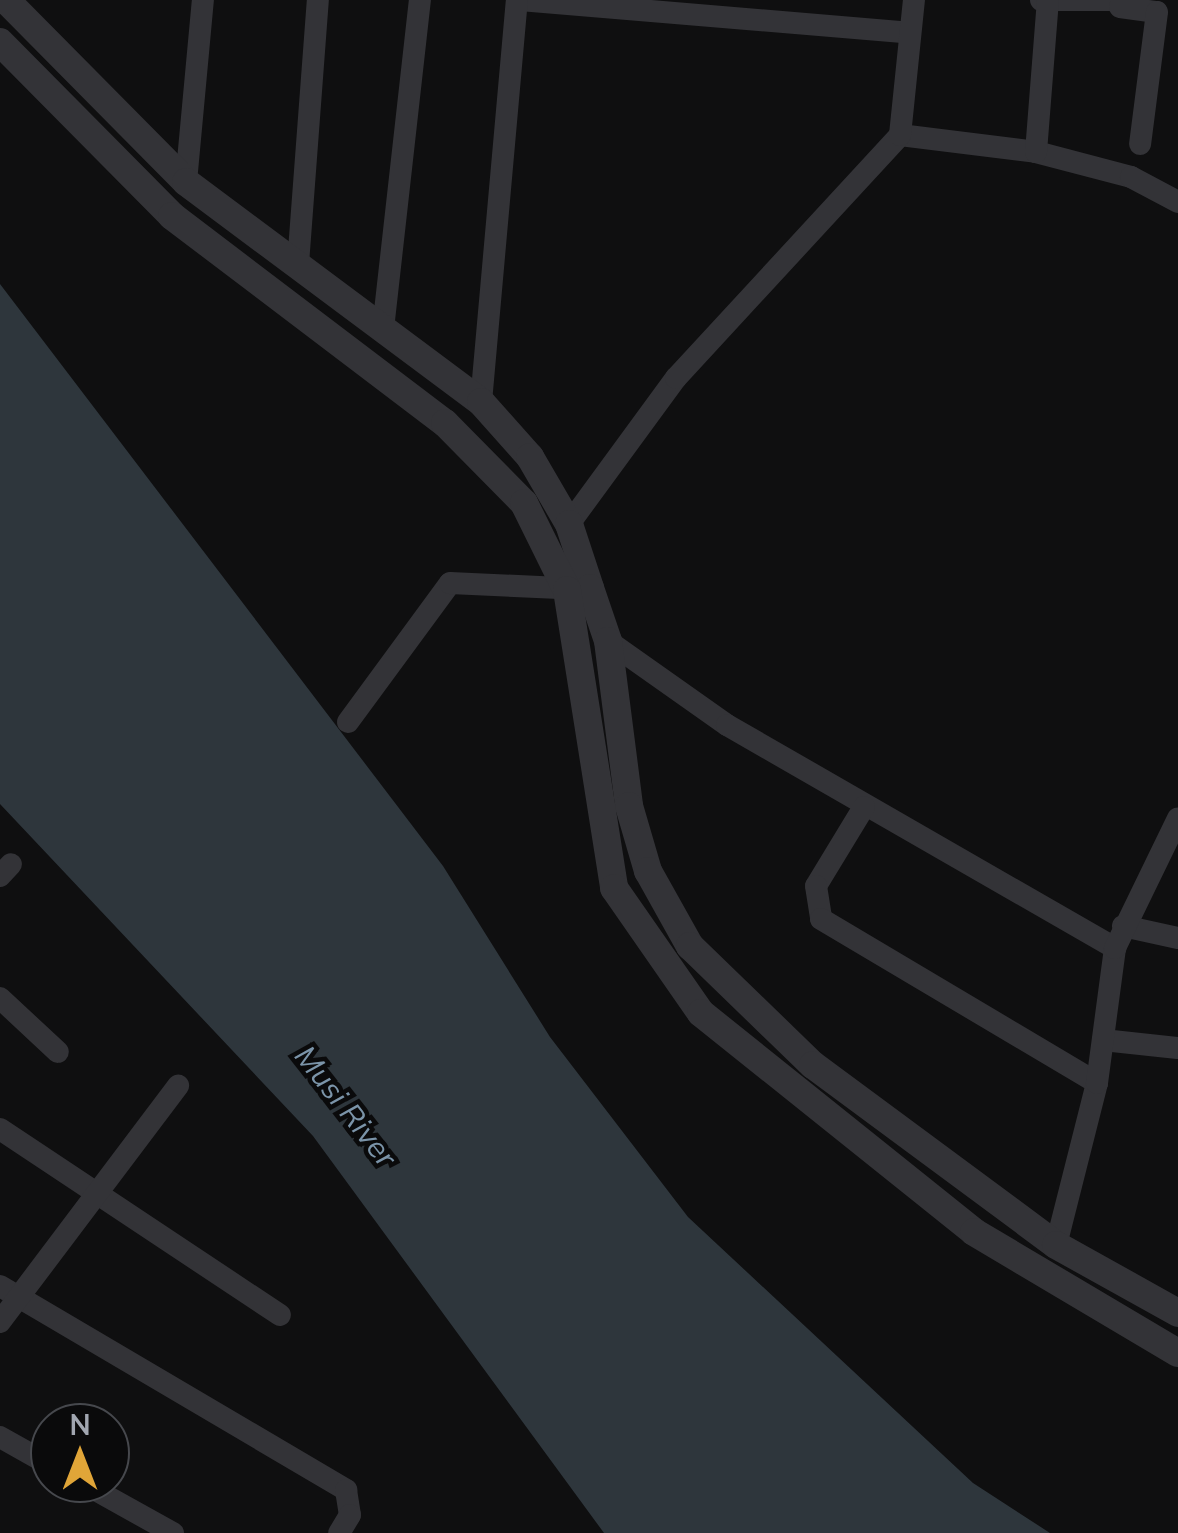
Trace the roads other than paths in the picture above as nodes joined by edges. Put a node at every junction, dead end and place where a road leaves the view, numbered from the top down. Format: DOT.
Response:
graph roads {
  1 [pos="6,0"];
  2 [pos="203,0"];
  3 [pos="318,0"];
  4 [pos="420,0"];
  5 [pos="519,0"];
  6 [pos="914,0"];
  7 [pos="1044,0"];
  8 [pos="1120,3"];
  9 [pos="909,32"];
  10 [pos="0,42"];
  11 [pos="900,135"];
  12 [pos="1140,144"];
  13 [pos="1036,152"];
  14 [pos="186,182"];
  15 [pos="1178,202"];
  16 [pos="298,264"];
  17 [pos="383,329"];
  18 [pos="480,402"];
  19 [pos="569,524"];
  20 [pos="579,589"];
  21 [pos="608,641"];
  22 [pos="348,722"];
  23 [pos="864,807"];
  24 [pos="1174,830"];
  25 [pos="1119,937"];
  26 [pos="1178,938"];
  27 [pos="0,998"];
  28 [pos="1103,1040"];
  29 [pos="1178,1048"];
  30 [pos="58,1052"];
  31 [pos="1097,1083"];
  32 [pos="178,1086"];
  33 [pos="0,1128"];
  34 [pos="95,1195"];
  35 [pos="1056,1245"];
  36 [pos="8,1291"];
  37 [pos="1178,1313"];
  38 [pos="280,1314"];
  39 [pos="0,1322"];
  40 [pos="1178,1353"];
  41 [pos="0,1437"];
  42 [pos="30,1453"];
  43 [pos="119,1503"];
  44 [pos="173,1533"];
  45 [pos="340,1533"];
  1 -- 14 [label="street"];
  2 -- 14 [label="street"];
  3 -- 16 [label="street"];
  4 -- 17 [label="street"];
  5 -- 9 [label="street"];
  5 -- 18 [label="street"];
  6 -- 9 [label="street"];
  7 -- 8 [label="street"];
  7 -- 13 [label="street"];
  8 -- 12 [label="street"];
  9 -- 11 [label="street"];
  10 -- 20 [label="street"];
  11 -- 13 [label="street"];
  11 -- 19 [label="street"];
  13 -- 15 [label="street"];
  14 -- 16 [label="street"];
  16 -- 17 [label="street"];
  17 -- 18 [label="street"];
  18 -- 19 [label="street"];
  19 -- 20 [label="street"];
  20 -- 21 [label="street"];
  20 -- 22 [label="street"];
  20 -- 40 [label="street"];
  21 -- 23 [label="street"];
  21 -- 35 [label="street"];
  23 -- 25 [label="street"];
  23 -- 31 [label="street"];
  24 -- 25 [label="street"];
  25 -- 26 [label="street"];
  25 -- 28 [label="street"];
  27 -- 30 [label="street"];
  28 -- 29 [label="street"];
  28 -- 31 [label="street"];
  31 -- 35 [label="street"];
  32 -- 34 [label="street"];
  33 -- 34 [label="street"];
  34 -- 36 [label="street"];
  34 -- 38 [label="street"];
  35 -- 37 [label="street"];
  36 -- 39 [label="street"];
  36 -- 45 [label="street"];
  41 -- 42 [label="street"];
  43 -- 44 [label="street"];
}
